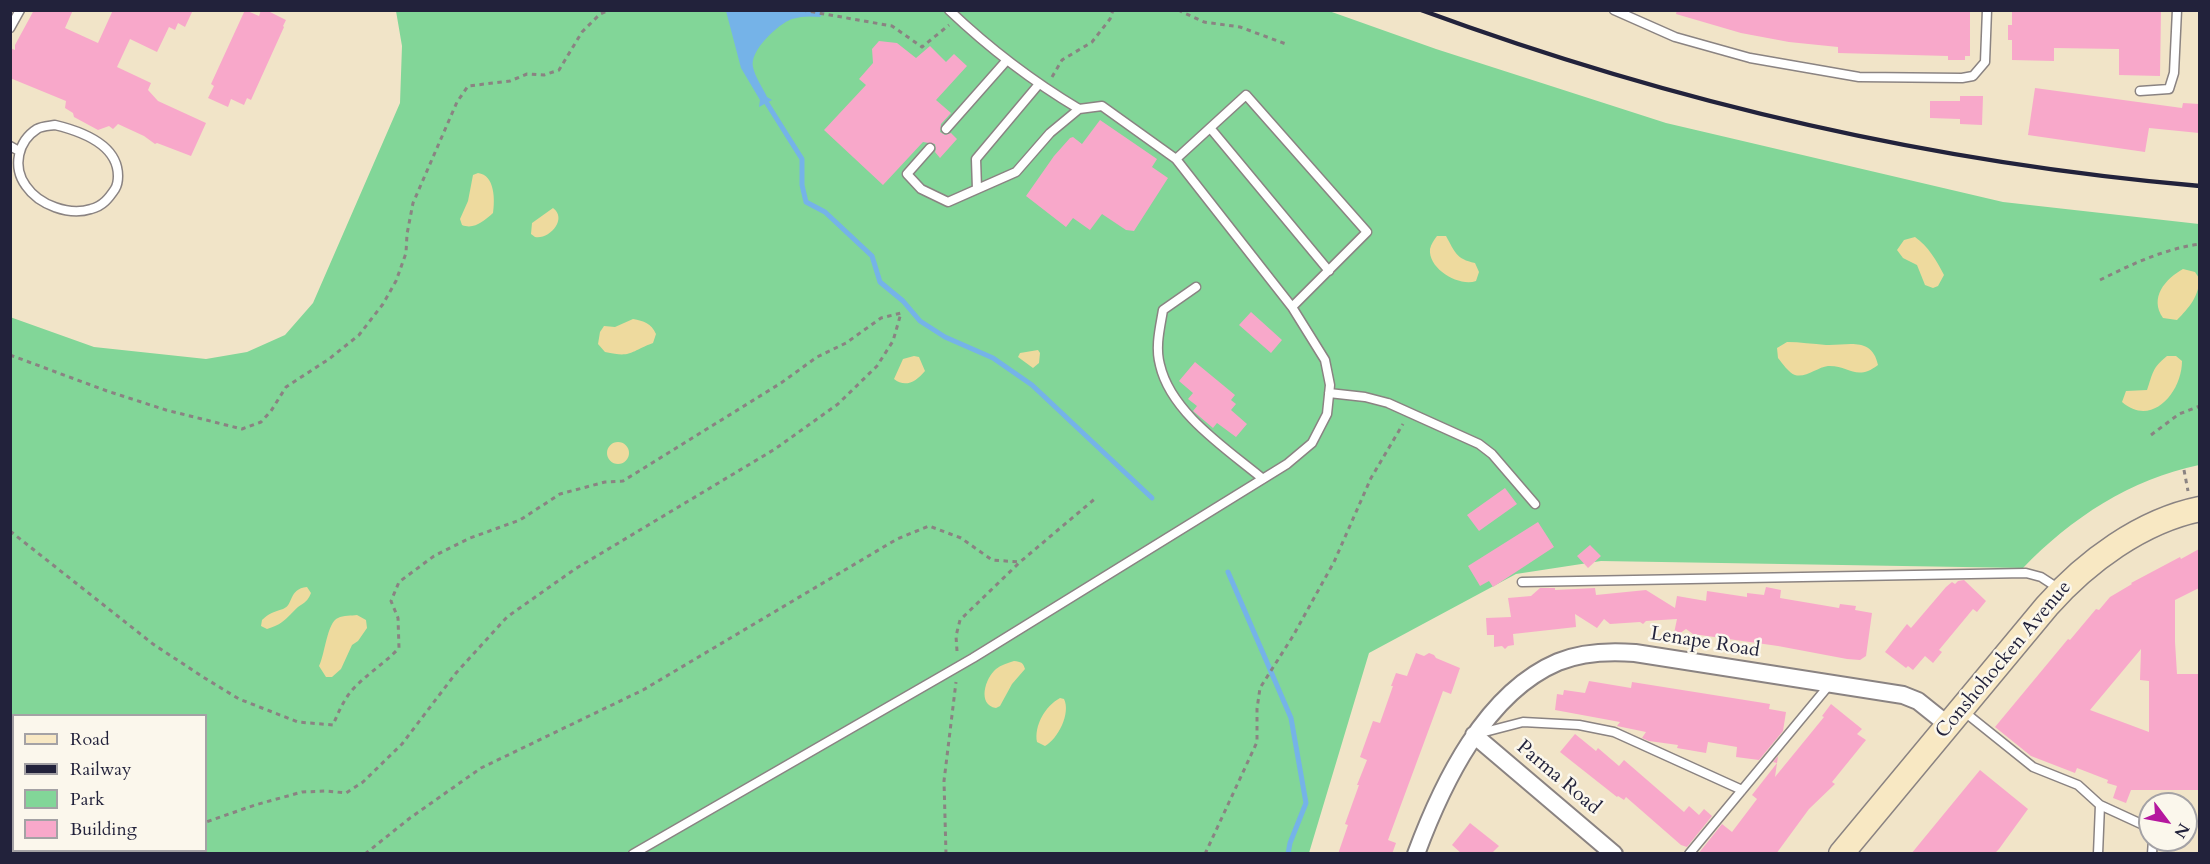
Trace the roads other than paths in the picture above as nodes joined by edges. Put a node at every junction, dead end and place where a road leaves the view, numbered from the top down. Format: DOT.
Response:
graph roads {
  1 [pos="20,10"];
  2 [pos="949,10"];
  3 [pos="1614,10"];
  4 [pos="1987,10"];
  5 [pos="2177,10"];
  6 [pos="10,28"];
  7 [pos="1007,60"];
  8 [pos="1039,84"];
  9 [pos="2140,91"];
  10 [pos="1079,109"];
  11 [pos="946,129"];
  12 [pos="1211,129"];
  13 [pos="10,146"];
  14 [pos="930,148"];
  15 [pos="19,151"];
  16 [pos="1176,159"];
  17 [pos="977,189"];
  18 [pos="1329,271"];
  19 [pos="1196,287"];
  20 [pos="1292,307"];
  21 [pos="1329,393"];
  22 [pos="1263,479"];
  23 [pos="1535,504"];
  24 [pos="2199,509"];
  25 [pos="1522,582"];
  26 [pos="2061,590"];
  27 [pos="1830,684"];
  28 [pos="1955,717"];
  29 [pos="1474,735"];
  30 [pos="1742,790"];
  31 [pos="2100,805"];
  32 [pos="2138,822"];
  33 [pos="1418,852"];
  34 [pos="633,854"];
  35 [pos="1614,854"];
  36 [pos="1689,854"];
  37 [pos="1841,854"];
  38 [pos="2098,854"];
  1 -- 6 [label="lane"];
  2 -- 7 [label="lane"];
  3 -- 4 [label="lane"];
  5 -- 9 [label="lane"];
  7 -- 8 [label="lane"];
  7 -- 11 [label="lane"];
  8 -- 10 [label="lane"];
  8 -- 17 [label="lane"];
  10 -- 16 [label="lane"];
  10 -- 17 [label="lane"];
  12 -- 16 [label="lane"];
  12 -- 18 [label="lane"];
  12 -- 18 [label="lane"];
  13 -- 15 [label="lane"];
  14 -- 17 [label="lane"];
  15 -- 15 [label="lane"];
  16 -- 20 [label="lane"];
  18 -- 20 [label="lane"];
  19 -- 22 [label="lane"];
  20 -- 21 [label="lane"];
  21 -- 22 [label="lane"];
  21 -- 23 [label="lane"];
  22 -- 34 [label="lane"];
  24 -- 26 [label="main road, Conshohocken Avenue"];
  25 -- 26 [label="lane"];
  26 -- 28 [label="main road, Conshohocken Avenue"];
  27 -- 28 [label="street, Lenape Road"];
  27 -- 29 [label="street, Lenape Road"];
  27 -- 30 [label="lane"];
  28 -- 31 [label="lane"];
  28 -- 37 [label="main road, Conshohocken Avenue"];
  29 -- 30 [label="lane"];
  29 -- 33 [label="street, Lenape Road"];
  29 -- 35 [label="street, Parma Road"];
  30 -- 36 [label="lane"];
  31 -- 32 [label="lane"];
  31 -- 38 [label="lane"];
}
